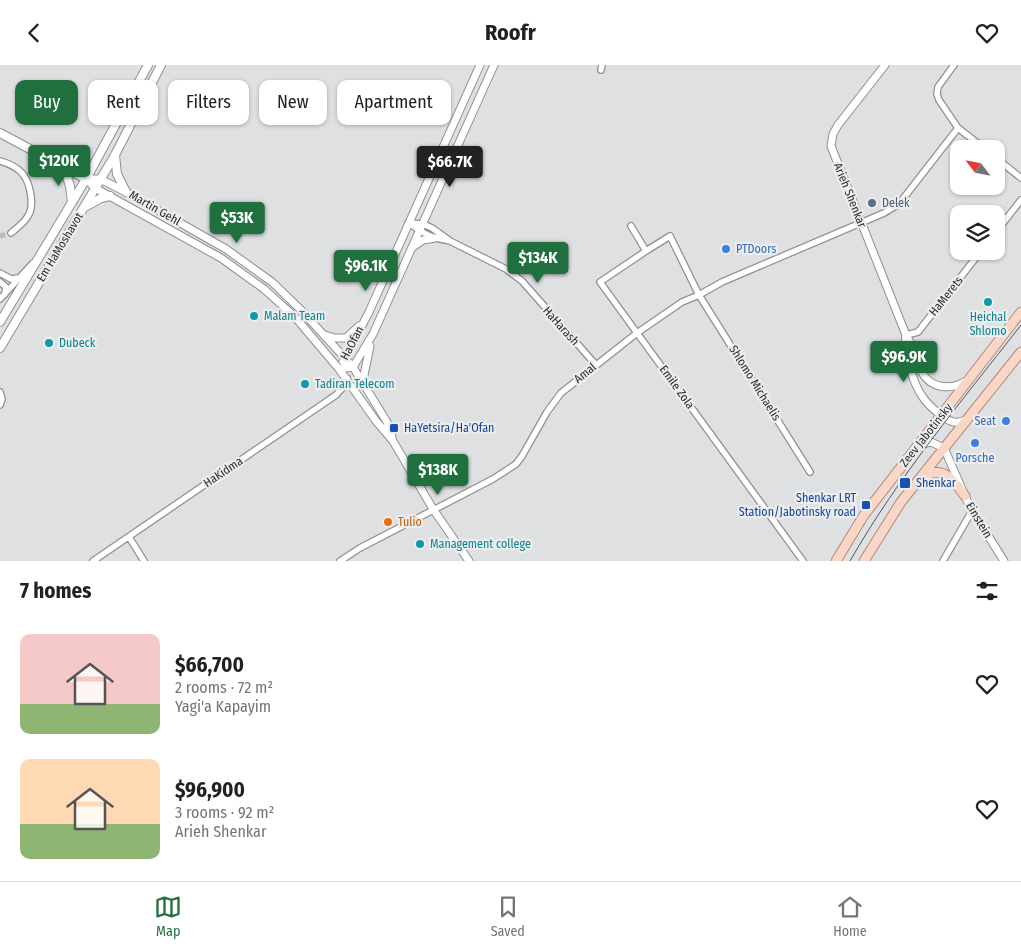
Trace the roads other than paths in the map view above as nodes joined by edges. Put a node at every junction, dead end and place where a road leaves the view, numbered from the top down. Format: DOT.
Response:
graph roads {
  1 [pos="148,65"];
  2 [pos="161,65"];
  3 [pos="480,65"];
  4 [pos="494,65"];
  5 [pos="885,65"];
  6 [pos="954,65"];
  7 [pos="958,128"];
  8 [pos="0,133"];
  9 [pos="973,140"];
  10 [pos="115,155"];
  11 [pos="0,161"];
  12 [pos="1005,165"];
  13 [pos="64,168"];
  14 [pos="1021,177"];
  15 [pos="86,179"];
  16 [pos="100,179"];
  17 [pos="95,188"];
  18 [pos="126,192"];
  19 [pos="110,196"];
  20 [pos="1021,200"];
  21 [pos="72,204"];
  22 [pos="83,208"];
  23 [pos="1005,220"];
  24 [pos="860,222"];
  25 [pos="408,223"];
  26 [pos="423,224"];
  27 [pos="632,226"];
  28 [pos="419,232"];
  29 [pos="11,233"];
  30 [pos="435,238"];
  31 [pos="450,241"];
  32 [pos="412,249"];
  33 [pos="44,250"];
  34 [pos="646,251"];
  35 [pos="974,260"];
  36 [pos="0,273"];
  37 [pos="21,275"];
  38 [pos="0,282"];
  39 [pos="5,294"];
  40 [pos="700,295"];
  41 [pos="0,299"];
  42 [pos="369,311"];
  43 [pos="1021,312"];
  44 [pos="0,322"];
  45 [pos="322,333"];
  46 [pos="637,333"];
  47 [pos="373,334"];
  48 [pos="906,335"];
  49 [pos="0,348"];
  50 [pos="1021,352"];
  51 [pos="344,358"];
  52 [pos="596,365"];
  53 [pos="353,367"];
  54 [pos="339,369"];
  55 [pos="346,378"];
  56 [pos="968,379"];
  57 [pos="366,387"];
  58 [pos="0,392"];
  59 [pos="0,405"];
  60 [pos="941,415"];
  61 [pos="968,419"];
  62 [pos="393,441"];
  63 [pos="918,445"];
  64 [pos="944,448"];
  65 [pos="810,472"];
  66 [pos="920,478"];
  67 [pos="965,496"];
  68 [pos="433,509"];
  69 [pos="972,511"];
  70 [pos="129,537"];
  71 [pos="94,561"];
  72 [pos="144,561"];
  73 [pos="340,561"];
  74 [pos="469,561"];
  75 [pos="803,561"];
  76 [pos="836,561"];
  77 [pos="864,561"];
  78 [pos="943,561"];
  79 [pos="1004,561"];
  1 -- 15 [label="main road, Em HaMoshavot"];
  2 -- 10 [label="main road, Em HaMoshavot"];
  3 -- 25 [label="street, HaOfan"];
  4 -- 26 [label="street, HaOfan"];
  5 -- 24 [label="street, Arieh Shenkar"];
  6 -- 7 [label="street"];
  7 -- 9 [label="street"];
  7 -- 24 [label="street, Amal"];
  8 -- 13 [label="main road, Martin Gehl"];
  10 -- 16 [label="main road, Em HaMoshavot"];
  10 -- 18 [label="main road"];
  11 -- 29 [label="street"];
  12 -- 14 [label="street"];
  13 -- 15 [label="main road, Martin Gehl"];
  13 -- 21 [label="main road"];
  15 -- 16 [label="street, Martin Gehl"];
  15 -- 17 [label="street, Martin Gehl"];
  15 -- 21 [label="main road, Em HaMoshavot"];
  16 -- 17 [label="main road, Em HaMoshavot"];
  16 -- 18 [label="street, Martin Gehl"];
  17 -- 19 [label="street, Martin Gehl"];
  17 -- 22 [label="main road, Em HaMoshavot"];
  18 -- 45 [label="street, Martin Gehl"];
  19 -- 22 [label="main road"];
  19 -- 54 [label="street, Martin Gehl"];
  20 -- 23 [label="street"];
  21 -- 33 [label="main road, Em HaMoshavot"];
  22 -- 49 [label="main road, Em HaMoshavot"];
  24 -- 40 [label="street, Amal"];
  24 -- 48 [label="street, Arieh Shenkar"];
  25 -- 26 [label="street, HaHarash"];
  25 -- 28 [label="street, HaHarash"];
  25 -- 42 [label="street, HaOfan"];
  26 -- 28 [label="street, HaOfan"];
  26 -- 31 [label="street, HaHarash"];
  27 -- 34 [label="street"];
  28 -- 30 [label="street, HaHarash"];
  28 -- 32 [label="street, HaOfan"];
  30 -- 31 [label="street, HaHarash"];
  30 -- 32 [label="street"];
  31 -- 52 [label="street, HaHarash"];
  32 -- 47 [label="street, HaOfan"];
  33 -- 37 [label="street"];
  33 -- 44 [label="main road, Em HaMoshavot"];
  34 -- 40 [label="street, Shlomo Michaelis"];
  34 -- 46 [label="street, Emile Zola"];
  35 -- 48 [label="street, HaMerets"];
  36 -- 37 [label="street"];
  37 -- 39 [label="street"];
  38 -- 39 [label="street"];
  39 -- 41 [label="street"];
  40 -- 46 [label="street, Amal"];
  40 -- 65 [label="street, Shlomo Michaelis"];
  42 -- 45 [label="street"];
  42 -- 51 [label="street, HaOfan"];
  43 -- 56 [label="main road, Zeev Jabotinsky"];
  45 -- 51 [label="street, Martin Gehl"];
  46 -- 52 [label="street, Amal"];
  46 -- 75 [label="street, Emile Zola"];
  47 -- 53 [label="street, HaOfan"];
  47 -- 57 [label="street"];
  48 -- 56 [label="street, Arieh Shenkar"];
  48 -- 60 [label="street, Arieh Shenkar"];
  50 -- 61 [label="main road, Zeev Jabotinsky"];
  51 -- 53 [label="street, Martin Gehl"];
  51 -- 54 [label="street, HaOfan"];
  52 -- 68 [label="street, Amal"];
  53 -- 54 [label="street, HaOfan"];
  53 -- 57 [label="street, Martin Gehl"];
  54 -- 55 [label="street, Martin Gehl"];
  55 -- 62 [label="street, Martin Gehl"];
  55 -- 70 [label="street, HaKidma"];
  56 -- 60 [label="main road, Zeev Jabotinsky"];
  57 -- 62 [label="street, Martin Gehl"];
  58 -- 59 [label="street"];
  60 -- 61 [label="street, Arieh Shenkar"];
  60 -- 63 [label="main road, Zeev Jabotinsky"];
  61 -- 64 [label="main road, Zeev Jabotinsky"];
  62 -- 68 [label="street"];
  63 -- 64 [label="street"];
  63 -- 76 [label="main road, Zeev Jabotinsky"];
  64 -- 66 [label="main road, Zeev Jabotinsky"];
  64 -- 67 [label="street, Einstein"];
  66 -- 67 [label="main road"];
  66 -- 77 [label="main road, Zeev Jabotinsky"];
  67 -- 69 [label="street, Einstein"];
  68 -- 73 [label="street, Amal"];
  68 -- 74 [label="street"];
  69 -- 78 [label="street"];
  69 -- 79 [label="street, Einstein"];
  70 -- 71 [label="street, HaKidma"];
  70 -- 72 [label="street"];
}
